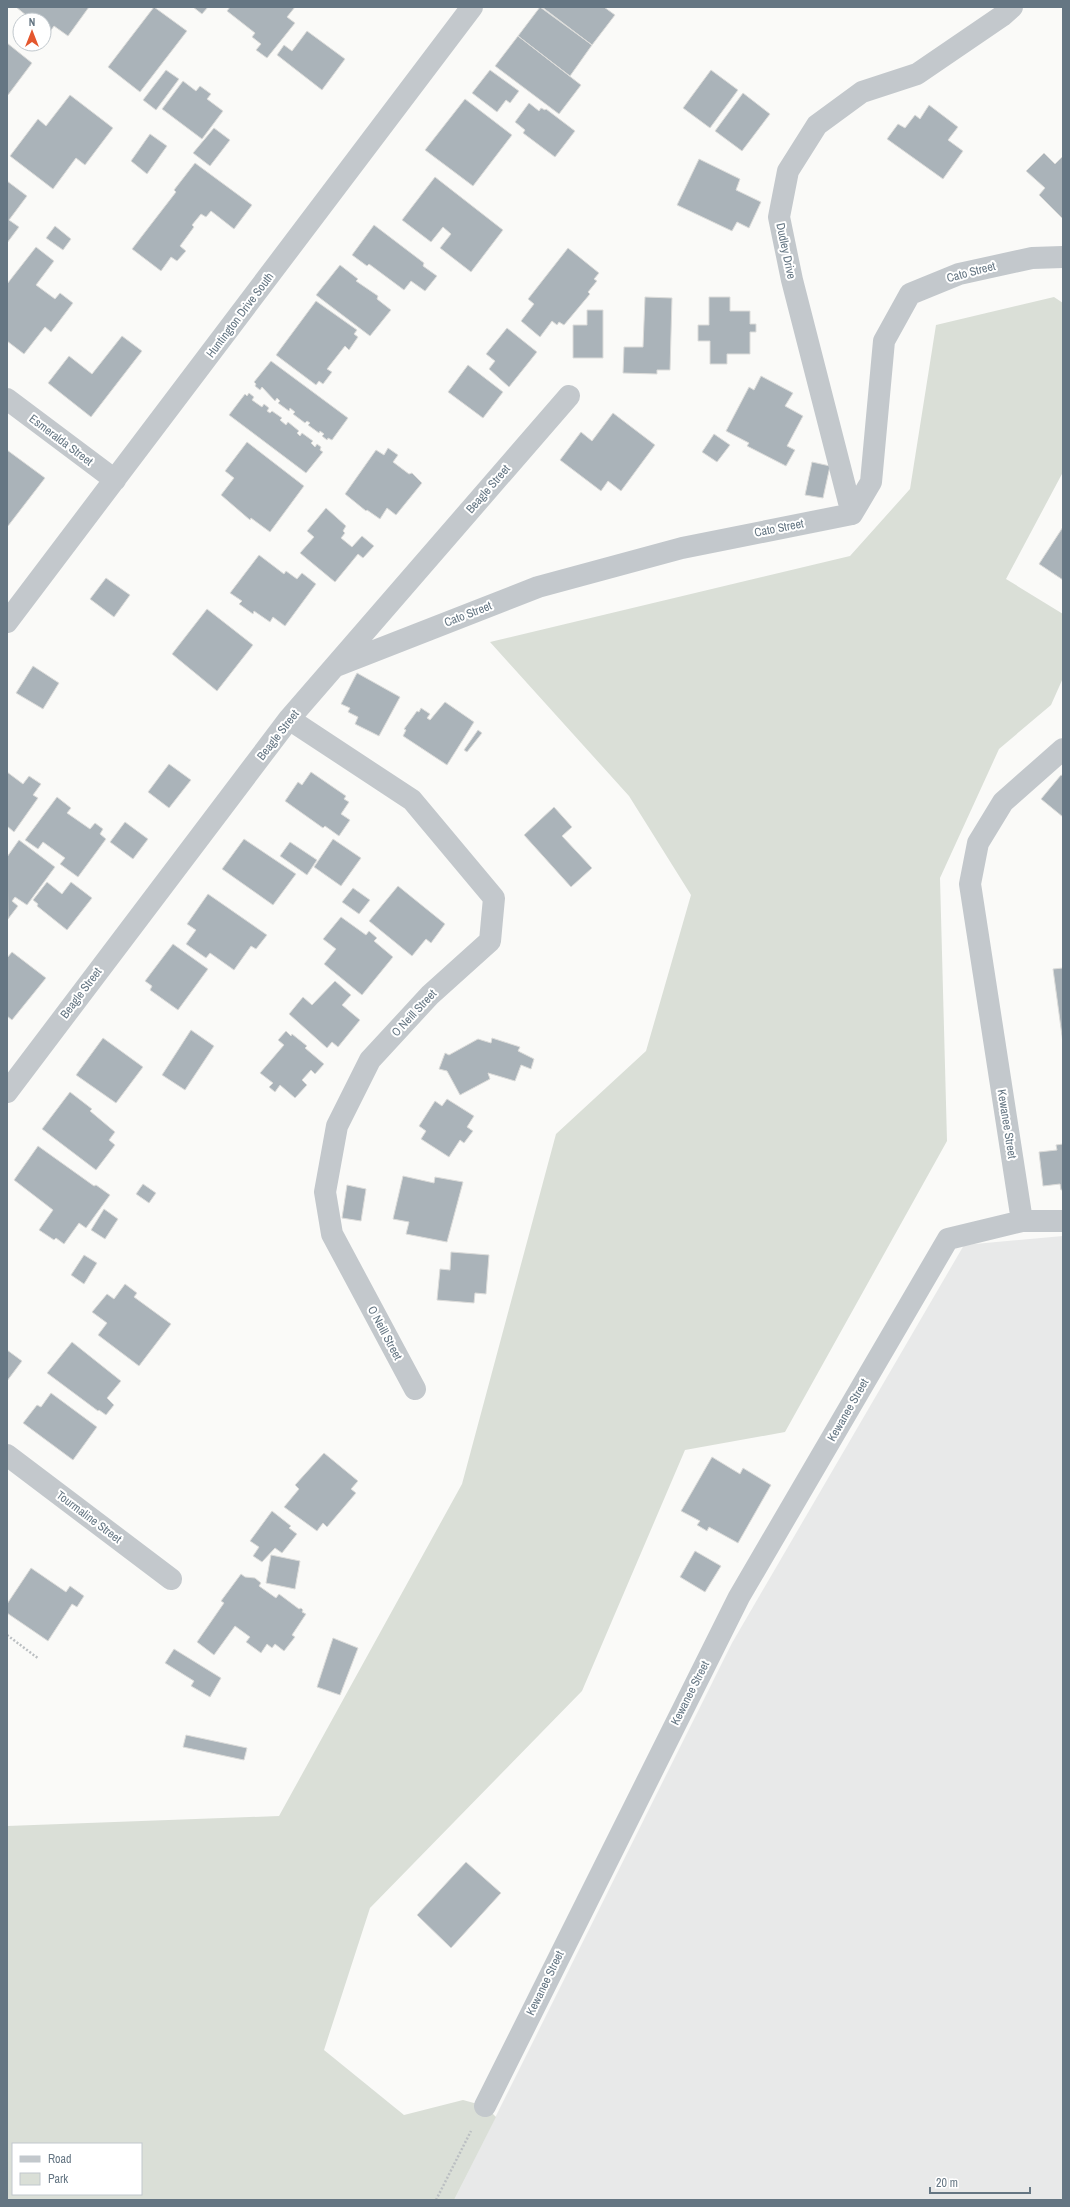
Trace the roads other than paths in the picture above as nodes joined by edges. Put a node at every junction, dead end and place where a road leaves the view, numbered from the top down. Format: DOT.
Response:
graph roads {
  1 [pos="472,7"];
  2 [pos="1006,10"];
  3 [pos="1063,257"];
  4 [pos="569,396"];
  5 [pos="7,399"];
  6 [pos="115,480"];
  7 [pos="852,514"];
  8 [pos="7,622"];
  9 [pos="336,666"];
  10 [pos="289,719"];
  11 [pos="1063,749"];
  12 [pos="10,1081"];
  13 [pos="1022,1221"];
  14 [pos="1063,1221"];
  15 [pos="415,1389"];
  16 [pos="7,1455"];
  17 [pos="171,1579"];
  18 [pos="484,2106"];
  1 -- 6 [label="street, Huntington Drive South"];
  2 -- 7 [label="street, Dudley Drive"];
  3 -- 7 [label="street, Cato Street"];
  4 -- 9 [label="street, Beagle Street"];
  5 -- 6 [label="street, Esmeralda Street"];
  6 -- 8 [label="street, Huntington Drive South"];
  7 -- 9 [label="street, Cato Street"];
  9 -- 10 [label="street, Beagle Street"];
  10 -- 12 [label="street, Beagle Street"];
  10 -- 15 [label="street, O Neill Street"];
  11 -- 13 [label="street, Kewanee Street"];
  13 -- 14 [label="street"];
  13 -- 18 [label="street, Kewanee Street"];
  16 -- 17 [label="street, Tourmaline Street"];
}
